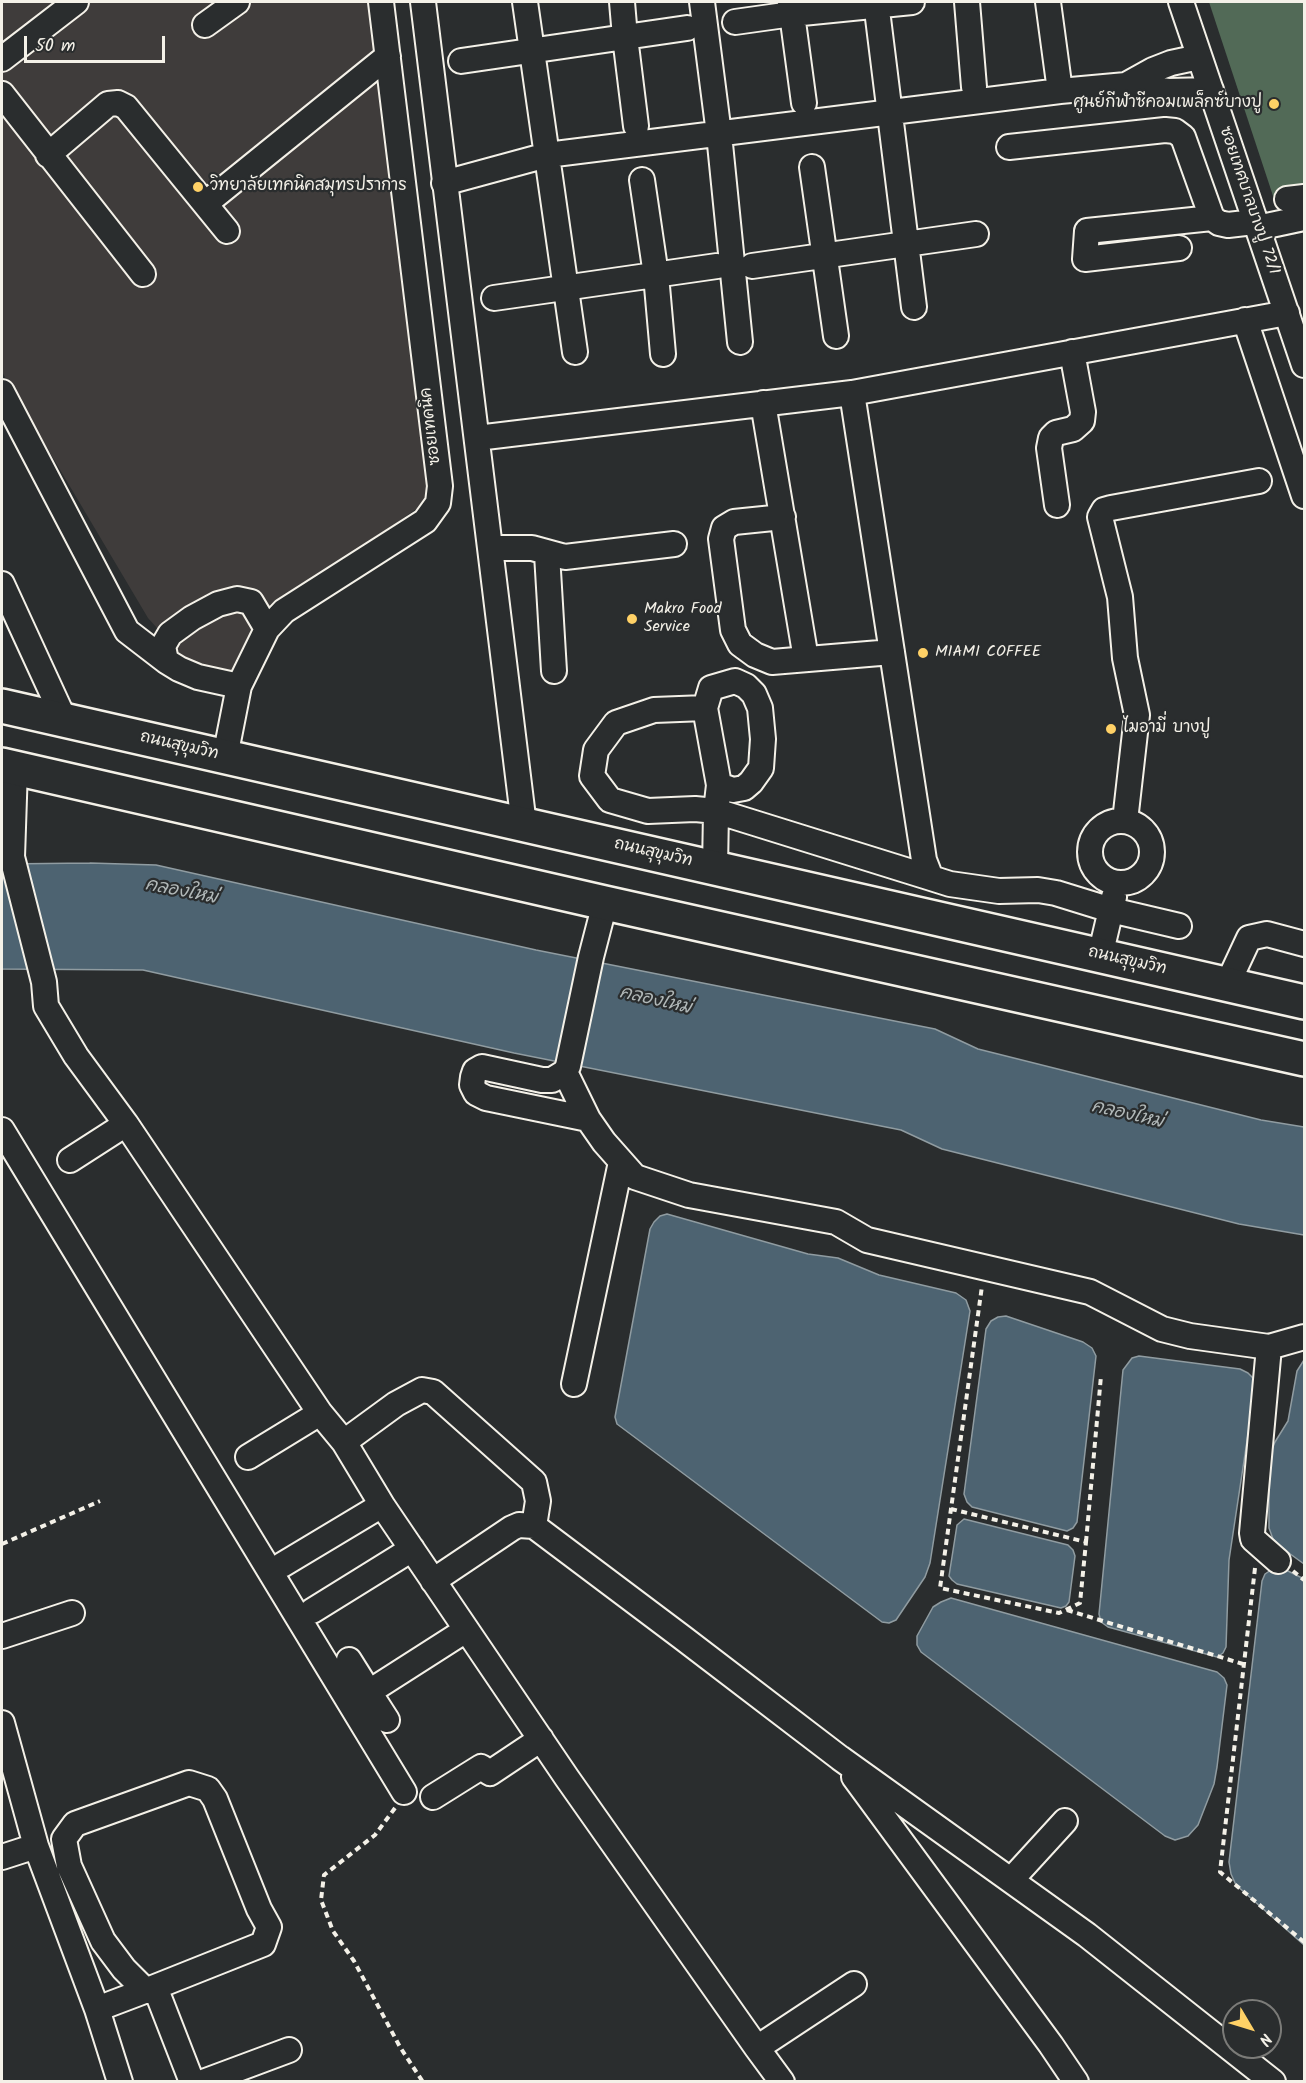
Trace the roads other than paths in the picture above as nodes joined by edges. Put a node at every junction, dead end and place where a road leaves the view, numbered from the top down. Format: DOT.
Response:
graph roads {
  1 [pos="76,2"];
  2 [pos="237,2"];
  3 [pos="381,2"];
  4 [pos="423,2"];
  5 [pos="525,2"];
  6 [pos="622,2"];
  7 [pos="702,2"];
  8 [pos="912,2"];
  9 [pos="967,2"];
  10 [pos="1048,2"];
  11 [pos="1181,2"];
  12 [pos="876,4"];
  13 [pos="791,8"];
  14 [pos="735,22"];
  15 [pos="205,25"];
  16 [pos="687,28"];
  17 [pos="625,37"];
  18 [pos="532,51"];
  19 [pos="388,56"];
  20 [pos="1200,57"];
  21 [pos="2,59"];
  22 [pos="461,61"];
  23 [pos="1126,85"];
  24 [pos="974,87"];
  25 [pos="1211,90"];
  26 [pos="1060,91"];
  27 [pos="2,94"];
  28 [pos="804,103"];
  29 [pos="890,114"];
  30 [pos="636,126"];
  31 [pos="719,134"];
  32 [pos="1009,147"];
  33 [pos="48,155"];
  34 [pos="548,155"];
  35 [pos="812,167"];
  36 [pos="642,180"];
  37 [pos="444,183"];
  38 [pos="1203,193"];
  39 [pos="1246,196"];
  40 [pos="205,204"];
  41 [pos="1212,218"];
  42 [pos="1305,218"];
  43 [pos="1256,225"];
  44 [pos="227,231"];
  45 [pos="976,234"];
  46 [pos="906,244"];
  47 [pos="1179,248"];
  48 [pos="823,255"];
  49 [pos="717,266"];
  50 [pos="752,266"];
  51 [pos="143,274"];
  52 [pos="656,275"];
  53 [pos="566,287"];
  54 [pos="494,298"];
  55 [pos="914,307"];
  56 [pos="1287,312"];
  57 [pos="1245,320"];
  58 [pos="836,336"];
  59 [pos="740,342"];
  60 [pos="575,352"];
  61 [pos="1072,352"];
  62 [pos="663,354"];
  63 [pos="1305,365"];
  64 [pos="2,392"];
  65 [pos="852,393"];
  66 [pos="763,403"];
  67 [pos="477,438"];
  68 [pos="1259,481"];
  69 [pos="1305,496"];
  70 [pos="1057,505"];
  71 [pos="783,518"];
  72 [pos="674,544"];
  73 [pos="491,548"];
  74 [pos="547,554"];
  75 [pos="2,584"];
  76 [pos="267,629"];
  77 [pos="892,652"];
  78 [pos="806,659"];
  79 [pos="166,661"];
  80 [pos="554,671"];
  81 [pos="239,686"];
  82 [pos="2,706"];
  83 [pos="705,708"];
  84 [pos="65,721"];
  85 [pos="225,757"];
  86 [pos="8,767"];
  87 [pos="718,785"];
  88 [pos="716,812"];
  89 [pos="1125,820"];
  90 [pos="524,825"];
  91 [pos="9,850"];
  92 [pos="716,869"];
  93 [pos="932,878"];
  94 [pos="1117,883"];
  95 [pos="605,903"];
  96 [pos="1111,910"];
  97 [pos="1179,926"];
  98 [pos="1305,944"];
  99 [pos="1100,956"];
  100 [pos="1227,985"];
  101 [pos="1305,1002"];
  102 [pos="1305,1059"];
  103 [pos="567,1069"];
  104 [pos="588,1119"];
  105 [pos="126,1124"];
  106 [pos="2,1130"];
  107 [pos="70,1160"];
  108 [pos="621,1162"];
  109 [pos="1305,1337"];
  110 [pos="1269,1347"];
  111 [pos="574,1384"];
  112 [pos="320,1413"];
  113 [pos="344,1442"];
  114 [pos="248,1456"];
  115 [pos="382,1505"];
  116 [pos="534,1526"];
  117 [pos="411,1549"];
  118 [pos="1278,1561"];
  119 [pos="282,1565"];
  120 [pos="433,1581"];
  121 [pos="312,1611"];
  122 [pos="72,1613"];
  123 [pos="466,1630"];
  124 [pos="2,1636"];
  125 [pos="349,1660"];
  126 [pos="369,1692"];
  127 [pos="387,1720"];
  128 [pos="2,1722"];
  129 [pos="541,1739"];
  130 [pos="840,1758"];
  131 [pos="404,1792"];
  132 [pos="433,1797"];
  133 [pos="1065,1821"];
  134 [pos="36,1846"];
  135 [pos="2,1857"];
  136 [pos="1011,1880"];
  137 [pos="854,1984"];
  138 [pos="151,1989"];
  139 [pos="97,2009"];
  140 [pos="757,2048"];
  141 [pos="289,2050"];
  142 [pos="120,2082"];
  143 [pos="192,2082"];
  144 [pos="202,2082"];
  145 [pos="782,2082"];
  146 [pos="1076,2082"];
  147 [pos="1273,2082"];
  1 -- 21 [label="street"];
  2 -- 15 [label="street"];
  3 -- 19 [label="street, ซอยเทคนิค"];
  4 -- 37 [label="street"];
  5 -- 18 [label="street"];
  6 -- 17 [label="street"];
  7 -- 31 [label="street"];
  8 -- 12 [label="street"];
  9 -- 24 [label="street"];
  10 -- 26 [label="street"];
  11 -- 20 [label="street, ซอยเทศบาลบางปู 72/1"];
  12 -- 13 [label="street"];
  12 -- 29 [label="street"];
  13 -- 14 [label="street"];
  13 -- 28 [label="street"];
  16 -- 17 [label="street"];
  17 -- 18 [label="street"];
  17 -- 30 [label="street"];
  18 -- 22 [label="street"];
  18 -- 34 [label="street"];
  19 -- 40 [label="street"];
  19 -- 76 [label="street, ซอยเทคนิค"];
  20 -- 23 [label="street"];
  20 -- 25 [label="street, ซอยเทศบาลบางปู 72/1"];
  23 -- 25 [label="street"];
  23 -- 26 [label="street"];
  25 -- 39 [label="street, ซอยเทศบาลบางปู 72/1"];
  26 -- 29 [label="street"];
  27 -- 33 [label="street"];
  29 -- 31 [label="street"];
  29 -- 46 [label="street"];
  31 -- 34 [label="street"];
  31 -- 59 [label="street"];
  32 -- 38 [label="street"];
  33 -- 40 [label="street"];
  33 -- 51 [label="street"];
  34 -- 37 [label="street"];
  34 -- 53 [label="street"];
  35 -- 48 [label="street"];
  36 -- 52 [label="street"];
  37 -- 67 [label="street"];
  38 -- 39 [label="street"];
  38 -- 41 [label="street"];
  39 -- 43 [label="street, ซอยเทศบาลบางปู 72/1"];
  40 -- 44 [label="street"];
  41 -- 43 [label="street"];
  41 -- 47 [label="street"];
  42 -- 43 [label="street"];
  43 -- 56 [label="street, ซอยเทศบาลบางปู 72/1"];
  45 -- 46 [label="street"];
  46 -- 48 [label="street"];
  46 -- 55 [label="street"];
  48 -- 50 [label="street"];
  48 -- 58 [label="street"];
  49 -- 52 [label="street"];
  52 -- 53 [label="street"];
  52 -- 62 [label="street"];
  53 -- 54 [label="street"];
  53 -- 60 [label="street"];
  56 -- 57 [label="street"];
  56 -- 63 [label="street, ซอยเทศบาลบางปู 72/1"];
  57 -- 61 [label="street"];
  57 -- 69 [label="street"];
  61 -- 65 [label="street"];
  61 -- 70 [label="street"];
  64 -- 79 [label="street"];
  65 -- 66 [label="street"];
  65 -- 77 [label="street"];
  66 -- 67 [label="street"];
  66 -- 71 [label="street"];
  67 -- 73 [label="street"];
  68 -- 89 [label="street"];
  71 -- 78 [label="street"];
  71 -- 78 [label="street"];
  72 -- 74 [label="street"];
  73 -- 74 [label="street"];
  73 -- 90 [label="street"];
  74 -- 80 [label="street"];
  75 -- 84 [label="street"];
  76 -- 79 [label="street"];
  76 -- 81 [label="street, ซอยเทคนิค"];
  77 -- 78 [label="street"];
  77 -- 93 [label="street"];
  79 -- 81 [label="street"];
  81 -- 85 [label="street, ซอยเทคนิค"];
  82 -- 84 [label="highway, ถนนสุขุมวิท"];
  83 -- 87 [label="street"];
  83 -- 87 [label="street"];
  83 -- 88 [label="street"];
  84 -- 85 [label="highway, ถนนสุขุมวิท"];
  85 -- 90 [label="highway, ถนนสุขุมวิท"];
  86 -- 91 [label="street"];
  86 -- 95 [label="highway"];
  87 -- 88 [label="street"];
  88 -- 92 [label="street"];
  88 -- 93 [label="street"];
  89 -- 94 [label="street"];
  89 -- 94 [label="street"];
  90 -- 92 [label="highway, ถนนสุขุมวิท"];
  91 -- 105 [label="street"];
  92 -- 99 [label="highway, ถนนสุขุมวิท"];
  93 -- 96 [label="street"];
  94 -- 96 [label="street"];
  95 -- 102 [label="highway"];
  95 -- 103 [label="street"];
  96 -- 97 [label="street"];
  96 -- 99 [label="street"];
  98 -- 100 [label="street"];
  99 -- 100 [label="highway, ถนนสุขุมวิท"];
  100 -- 101 [label="highway, ถนนสุขุมวิท"];
  103 -- 104 [label="street"];
  103 -- 104 [label="street"];
  104 -- 108 [label="street"];
  105 -- 107 [label="street"];
  105 -- 112 [label="street"];
  106 -- 131 [label="street"];
  108 -- 110 [label="street"];
  108 -- 111 [label="street"];
  109 -- 110 [label="street"];
  110 -- 118 [label="street"];
  112 -- 113 [label="street"];
  112 -- 114 [label="street"];
  113 -- 115 [label="street"];
  113 -- 116 [label="street"];
  115 -- 117 [label="street"];
  115 -- 119 [label="street"];
  116 -- 120 [label="street"];
  116 -- 130 [label="street"];
  117 -- 120 [label="street"];
  117 -- 121 [label="street"];
  120 -- 123 [label="street"];
  122 -- 124 [label="street"];
  123 -- 126 [label="street"];
  123 -- 129 [label="street"];
  125 -- 126 [label="street"];
  126 -- 127 [label="street"];
  128 -- 134 [label="street"];
  129 -- 132 [label="street"];
  129 -- 140 [label="street"];
  130 -- 136 [label="street"];
  130 -- 146 [label="street"];
  133 -- 136 [label="street"];
  134 -- 135 [label="street"];
  134 -- 139 [label="street"];
  136 -- 147 [label="street"];
  137 -- 140 [label="street"];
  138 -- 138 [label="street"];
  138 -- 139 [label="street"];
  138 -- 143 [label="street"];
  139 -- 142 [label="street"];
  140 -- 145 [label="street"];
  141 -- 144 [label="street"];
}
